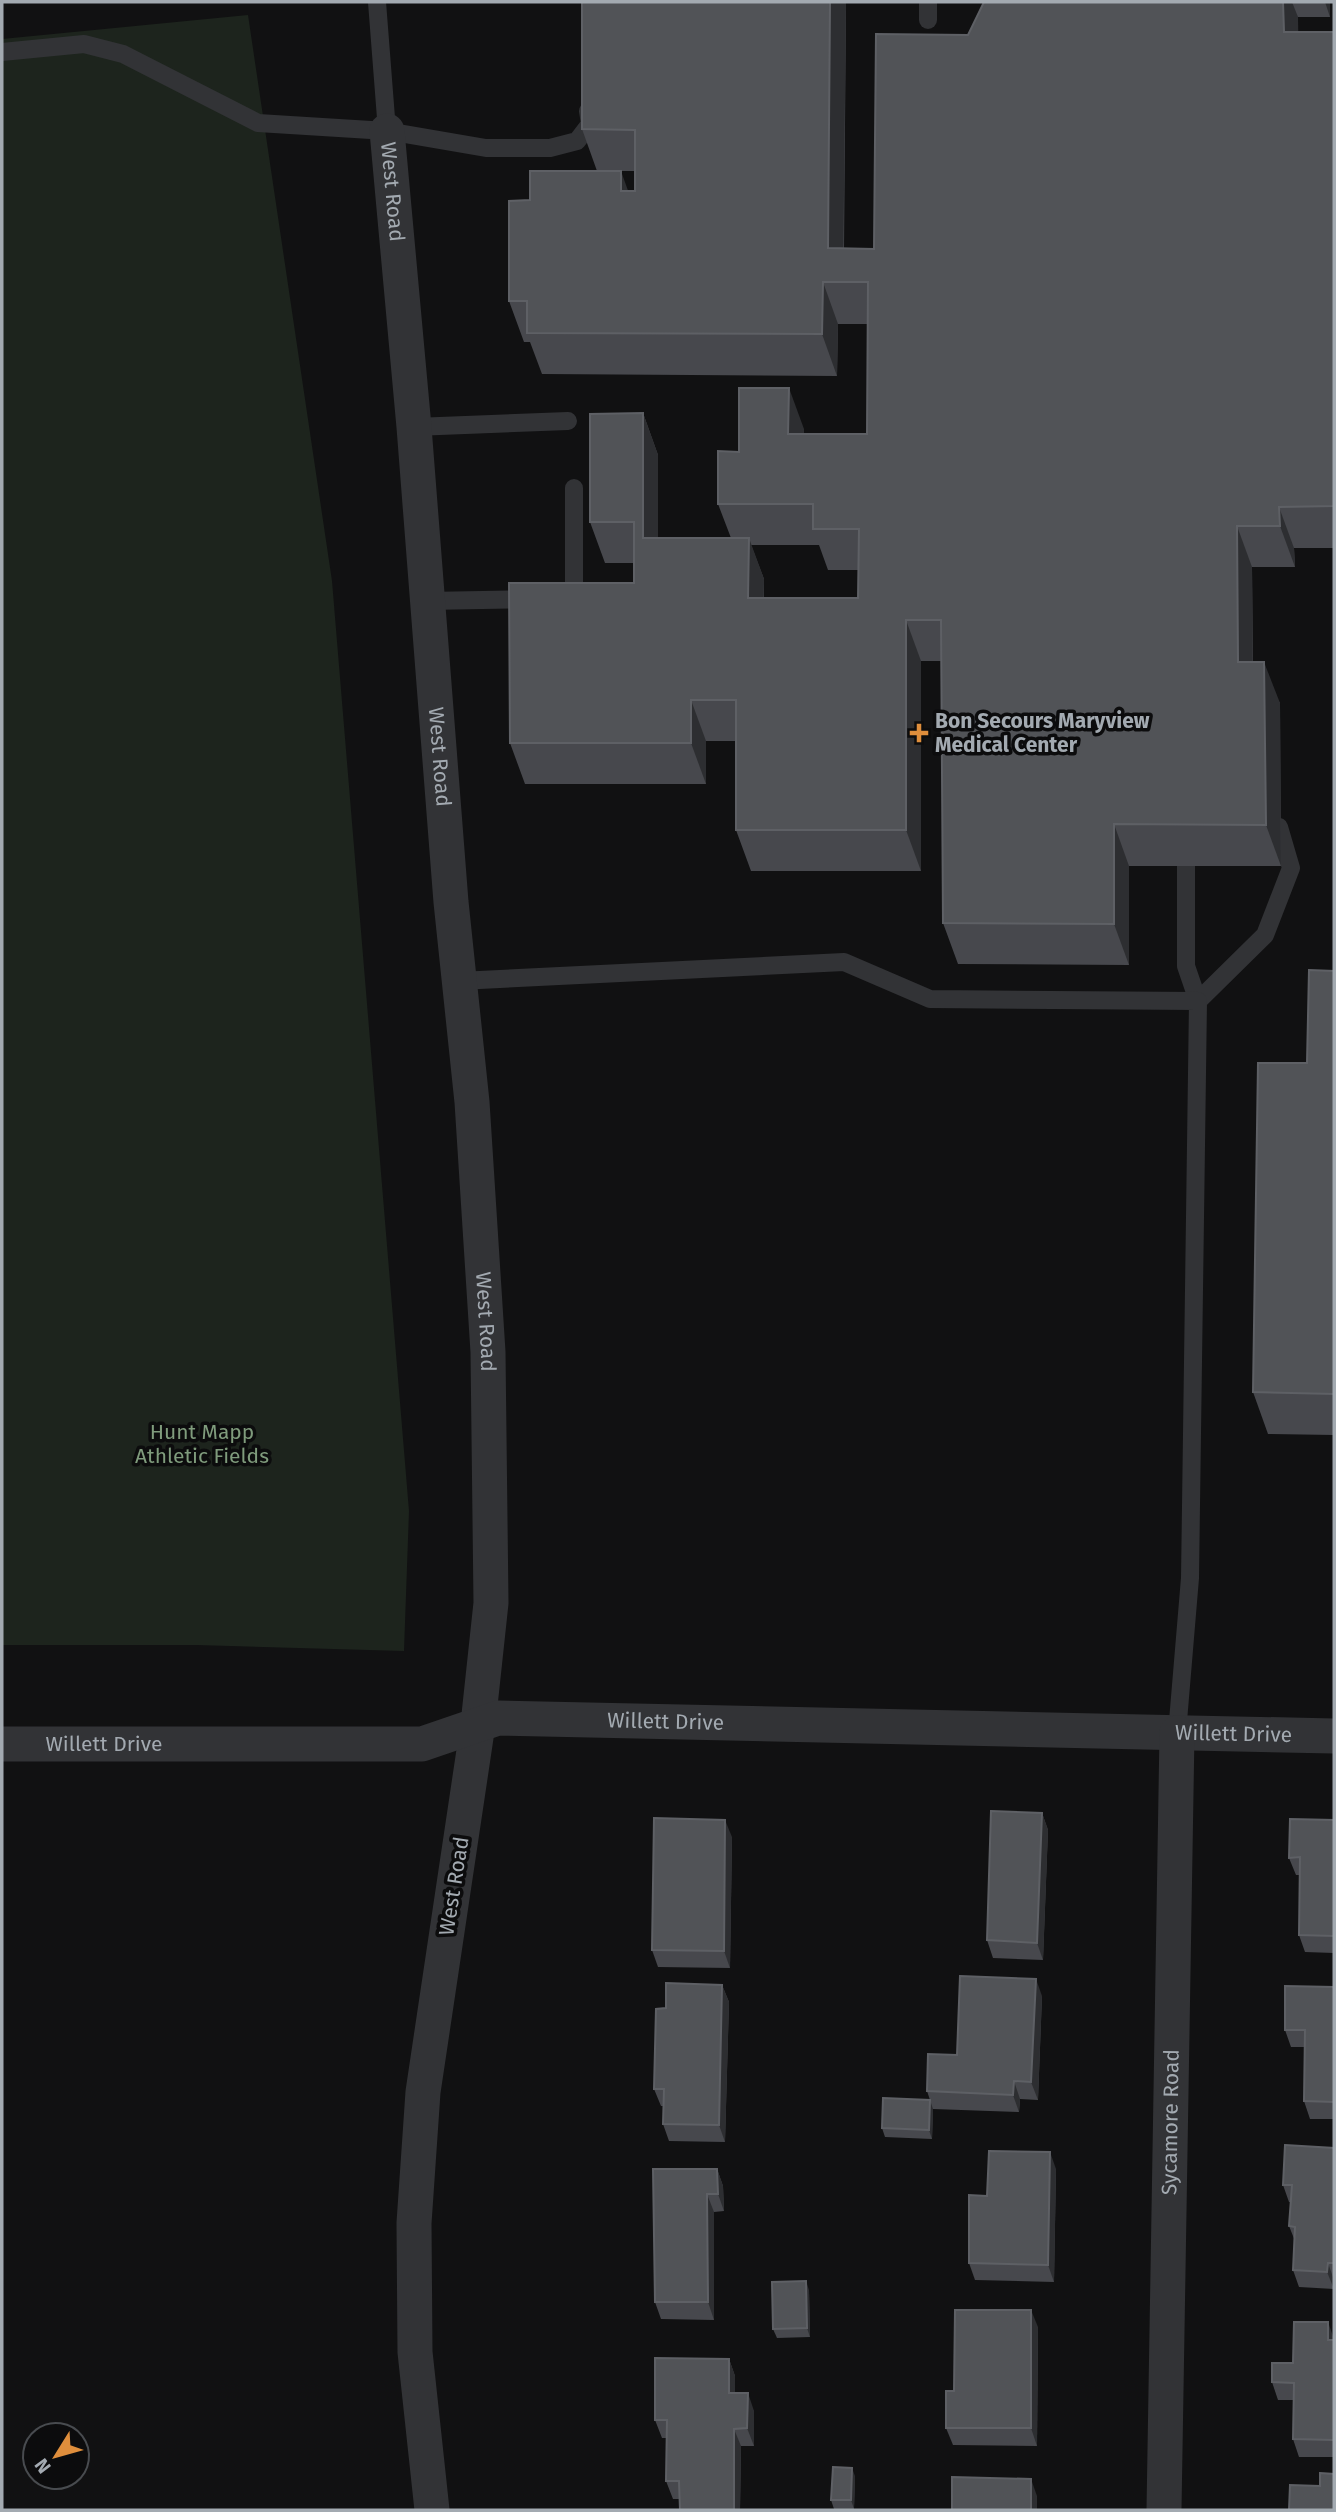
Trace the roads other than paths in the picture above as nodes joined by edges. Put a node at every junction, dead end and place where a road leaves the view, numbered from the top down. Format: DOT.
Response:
graph roads {
  1 [pos="377,2"];
  2 [pos="2,51"];
  3 [pos="586,97"];
  4 [pos="387,131"];
  5 [pos="568,421"];
  6 [pos="414,427"];
  7 [pos="574,488"];
  8 [pos="426,601"];
  9 [pos="1279,827"];
  10 [pos="1186,866"];
  11 [pos="459,981"];
  12 [pos="1198,1001"];
  13 [pos="478,1724"];
  14 [pos="1177,1733"];
  15 [pos="1334,1736"];
  16 [pos="2,1744"];
  17 [pos="432,2510"];
  18 [pos="1164,2510"];
  1 -- 4 [label="lane"];
  2 -- 4 [label="lane"];
  3 -- 4 [label="lane"];
  4 -- 6 [label="street, West Road"];
  5 -- 6 [label="lane"];
  6 -- 8 [label="street, West Road"];
  7 -- 8 [label="lane"];
  8 -- 11 [label="street, West Road"];
  9 -- 12 [label="lane"];
  10 -- 12 [label="lane"];
  11 -- 12 [label="lane"];
  11 -- 13 [label="street, West Road"];
  12 -- 14 [label="lane"];
  13 -- 14 [label="street, Willett Drive"];
  13 -- 16 [label="street, Willett Drive"];
  13 -- 17 [label="street, West Road"];
  14 -- 15 [label="street, Willett Drive"];
  14 -- 18 [label="street, Sycamore Road"];
}
